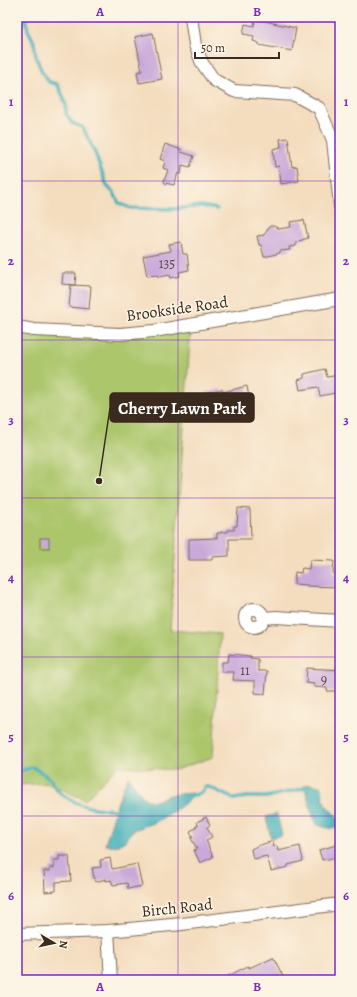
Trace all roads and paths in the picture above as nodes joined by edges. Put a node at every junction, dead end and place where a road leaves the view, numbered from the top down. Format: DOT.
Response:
graph roads {
  1 [pos="191,17"];
  2 [pos="340,206"];
  3 [pos="340,299"];
  4 [pos="17,327"];
  5 [pos="264,618"];
  6 [pos="340,621"];
  7 [pos="340,904"];
  8 [pos="108,931"];
  9 [pos="17,934"];
  10 [pos="111,980"];
  1 -- 2 [label="street"];
  3 -- 4 [label="street, Brookside Road"];
  5 -- 6 [label="street"];
  7 -- 8 [label="street, Birch Road"];
  8 -- 9 [label="street, Birch Road"];
  8 -- 10 [label="street"];
}
